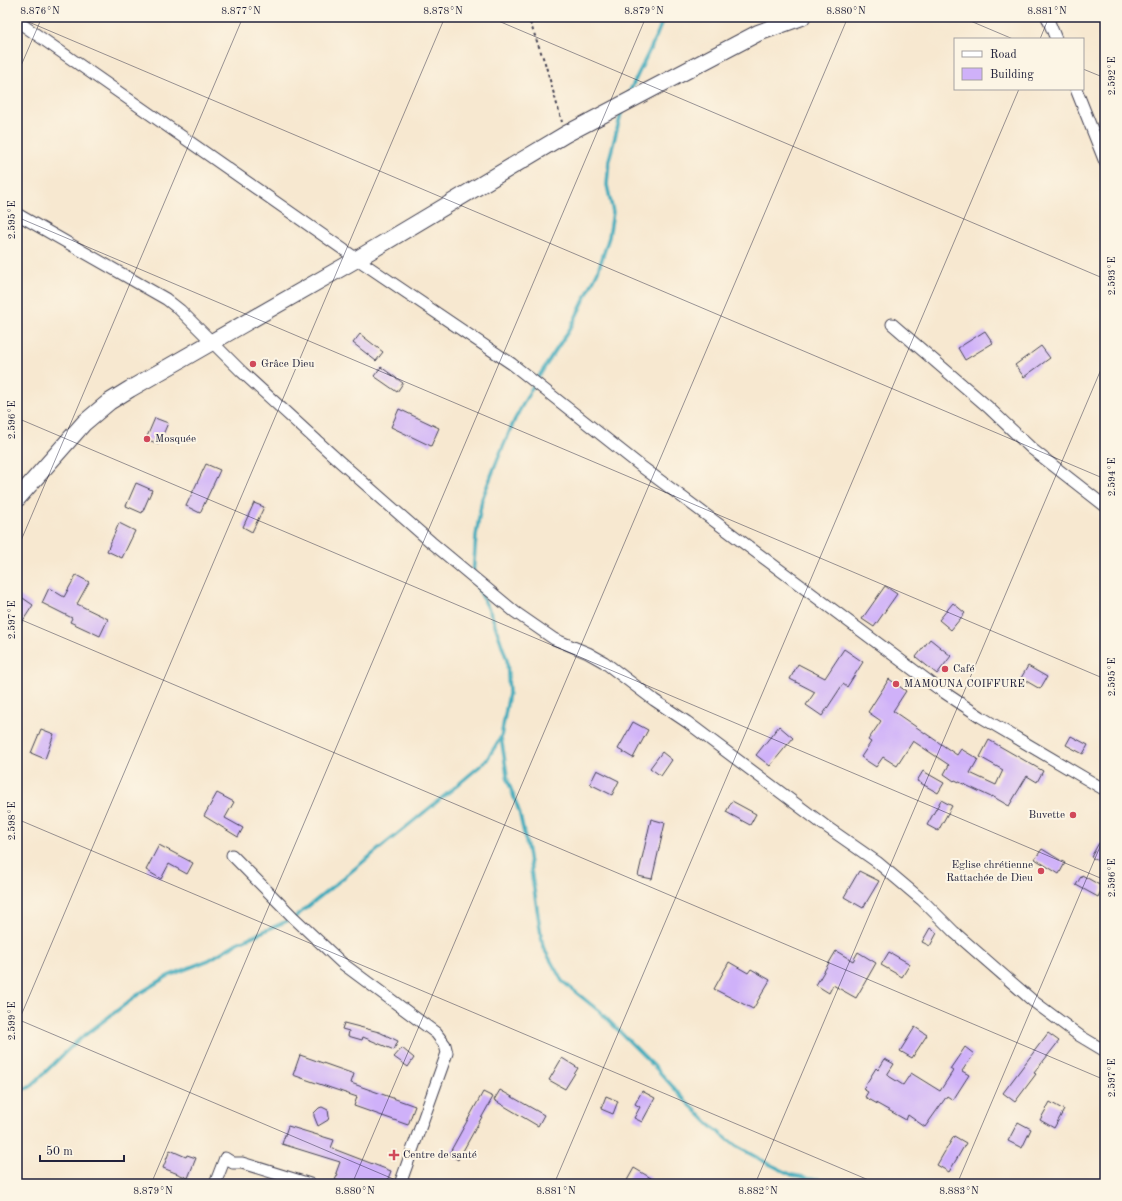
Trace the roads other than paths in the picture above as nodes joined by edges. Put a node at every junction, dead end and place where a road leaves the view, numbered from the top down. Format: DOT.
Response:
graph roads {
  1 [pos="802,17"];
  2 [pos="1047,17"];
  3 [pos="17,21"];
  4 [pos="1056,38"];
  5 [pos="1076,90"];
  6 [pos="1105,162"];
  7 [pos="17,214"];
  8 [pos="357,259"];
  9 [pos="892,324"];
  10 [pos="212,343"];
  11 [pos="17,499"];
  12 [pos="1105,506"];
  13 [pos="1105,790"];
  14 [pos="232,855"];
  15 [pos="1105,1051"];
  16 [pos="216,1184"];
  17 [pos="310,1184"];
  18 [pos="400,1184"];
  1 -- 8 [label="street"];
  2 -- 4 [label="street"];
  3 -- 8 [label="street"];
  5 -- 6 [label="street"];
  7 -- 10 [label="street"];
  8 -- 10 [label="street"];
  8 -- 13 [label="street"];
  9 -- 12 [label="street"];
  10 -- 11 [label="street"];
  10 -- 15 [label="street"];
  14 -- 18 [label="street"];
  16 -- 17 [label="street"];
}
